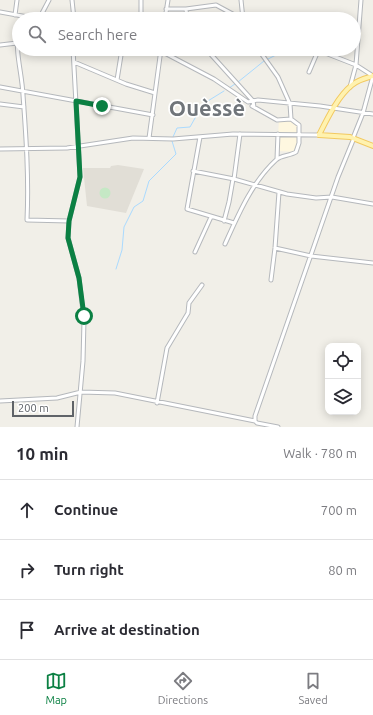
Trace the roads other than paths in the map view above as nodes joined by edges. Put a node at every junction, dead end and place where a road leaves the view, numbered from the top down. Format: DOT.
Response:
graph roads {
  1 [pos="17,0"];
  2 [pos="49,0"];
  3 [pos="72,0"];
  4 [pos="141,0"];
  5 [pos="168,0"];
  6 [pos="241,0"];
  7 [pos="361,0"];
  8 [pos="166,9"];
  9 [pos="186,9"];
  10 [pos="0,12"];
  11 [pos="15,12"];
  12 [pos="43,12"];
  13 [pos="73,12"];
  14 [pos="141,12"];
  15 [pos="166,12"];
  16 [pos="186,12"];
  17 [pos="230,12"];
  18 [pos="242,12"];
  19 [pos="360,12"];
  20 [pos="12,14"];
  21 [pos="12,43"];
  22 [pos="0,44"];
  23 [pos="19,56"];
  24 [pos="74,56"];
  25 [pos="121,56"];
  26 [pos="159,56"];
  27 [pos="173,56"];
  28 [pos="212,56"];
  29 [pos="263,56"];
  30 [pos="314,56"];
  31 [pos="332,56"];
  32 [pos="357,56"];
  33 [pos="74,62"];
  34 [pos="356,65"];
  35 [pos="309,72"];
  36 [pos="373,76"];
  37 [pos="117,80"];
  38 [pos="0,87"];
  39 [pos="350,87"];
  40 [pos="23,93"];
  41 [pos="155,93"];
  42 [pos="76,101"];
  43 [pos="253,101"];
  44 [pos="248,102"];
  45 [pos="0,104"];
  46 [pos="290,104"];
  47 [pos="254,107"];
  48 [pos="24,108"];
  49 [pos="334,108"];
  50 [pos="363,112"];
  51 [pos="373,114"];
  52 [pos="153,115"];
  53 [pos="291,119"];
  54 [pos="240,134"];
  55 [pos="278,134"];
  56 [pos="300,134"];
  57 [pos="319,135"];
  58 [pos="200,137"];
  59 [pos="149,138"];
  60 [pos="353,138"];
  61 [pos="373,146"];
  62 [pos="79,147"];
  63 [pos="0,148"];
  64 [pos="27,149"];
  65 [pos="277,159"];
  66 [pos="193,171"];
  67 [pos="233,179"];
  68 [pos="256,184"];
  69 [pos="279,192"];
  70 [pos="332,197"];
  71 [pos="373,204"];
  72 [pos="211,217"];
  73 [pos="69,221"];
  74 [pos="224,221"];
  75 [pos="234,223"];
  76 [pos="226,244"];
  77 [pos="275,248"];
  78 [pos="196,252"];
  79 [pos="311,256"];
  80 [pos="373,264"];
  81 [pos="271,280"];
  82 [pos="202,285"];
  83 [pos="81,392"];
  84 [pos="0,402"];
  85 [pos="157,403"];
  86 [pos="255,421"];
  87 [pos="77,427"];
  88 [pos="278,427"];
  1 -- 11 [label="street"];
  2 -- 12 [label="street"];
  3 -- 13 [label="street"];
  4 -- 14 [label="street"];
  5 -- 8 [label="street"];
  6 -- 18 [label="street"];
  7 -- 19 [label="street"];
  8 -- 9 [label="street"];
  8 -- 15 [label="street"];
  9 -- 16 [label="street"];
  9 -- 17 [label="street"];
  10 -- 20 [label="street"];
  21 -- 22 [label="street"];
  23 -- 40 [label="street"];
  24 -- 33 [label="street"];
  25 -- 37 [label="street"];
  26 -- 41 [label="street"];
  27 -- 44 [label="street"];
  28 -- 43 [label="street"];
  29 -- 46 [label="street"];
  30 -- 35 [label="street"];
  31 -- 34 [label="street"];
  32 -- 34 [label="street"];
  33 -- 37 [label="street"];
  33 -- 42 [label="street"];
  34 -- 36 [label="street"];
  34 -- 39 [label="street"];
  36 -- 39 [label="main road"];
  36 -- 50 [label="street"];
  37 -- 41 [label="street"];
  38 -- 40 [label="street"];
  39 -- 49 [label="main road"];
  40 -- 42 [label="street"];
  40 -- 48 [label="street"];
  41 -- 52 [label="street"];
  42 -- 52 [label="street"];
  42 -- 62 [label="street"];
  43 -- 44 [label="street"];
  43 -- 46 [label="street"];
  43 -- 47 [label="street"];
  44 -- 47 [label="street"];
  45 -- 48 [label="street"];
  46 -- 49 [label="street"];
  46 -- 53 [label="street"];
  47 -- 53 [label="street"];
  48 -- 64 [label="street"];
  49 -- 50 [label="street"];
  49 -- 57 [label="main road"];
  50 -- 51 [label="street"];
  50 -- 60 [label="street"];
  52 -- 59 [label="street"];
  53 -- 56 [label="street"];
  54 -- 55 [label="street"];
  54 -- 58 [label="street"];
  54 -- 67 [label="street"];
  55 -- 56 [label="street"];
  55 -- 65 [label="street"];
  56 -- 57 [label="street"];
  56 -- 65 [label="street"];
  57 -- 60 [label="main road"];
  58 -- 59 [label="street"];
  58 -- 66 [label="street"];
  59 -- 62 [label="street"];
  60 -- 61 [label="main road"];
  60 -- 70 [label="street"];
  62 -- 64 [label="street"];
  62 -- 73 [label="street"];
  63 -- 64 [label="street"];
  64 -- 73 [label="street"];
  65 -- 68 [label="street"];
  66 -- 67 [label="street"];
  66 -- 72 [label="street"];
  67 -- 68 [label="street"];
  67 -- 74 [label="street"];
  68 -- 69 [label="street"];
  68 -- 75 [label="street"];
  69 -- 70 [label="street"];
  69 -- 77 [label="street"];
  70 -- 71 [label="street"];
  70 -- 79 [label="street"];
  72 -- 74 [label="street"];
  72 -- 78 [label="street"];
  73 -- 83 [label="street"];
  74 -- 75 [label="street"];
  75 -- 76 [label="street"];
  77 -- 79 [label="street"];
  77 -- 81 [label="street"];
  79 -- 80 [label="street"];
  79 -- 86 [label="street"];
  82 -- 85 [label="street"];
  83 -- 84 [label="street"];
  83 -- 85 [label="street"];
  83 -- 87 [label="street"];
  85 -- 86 [label="street"];
  86 -- 88 [label="street"];
}
